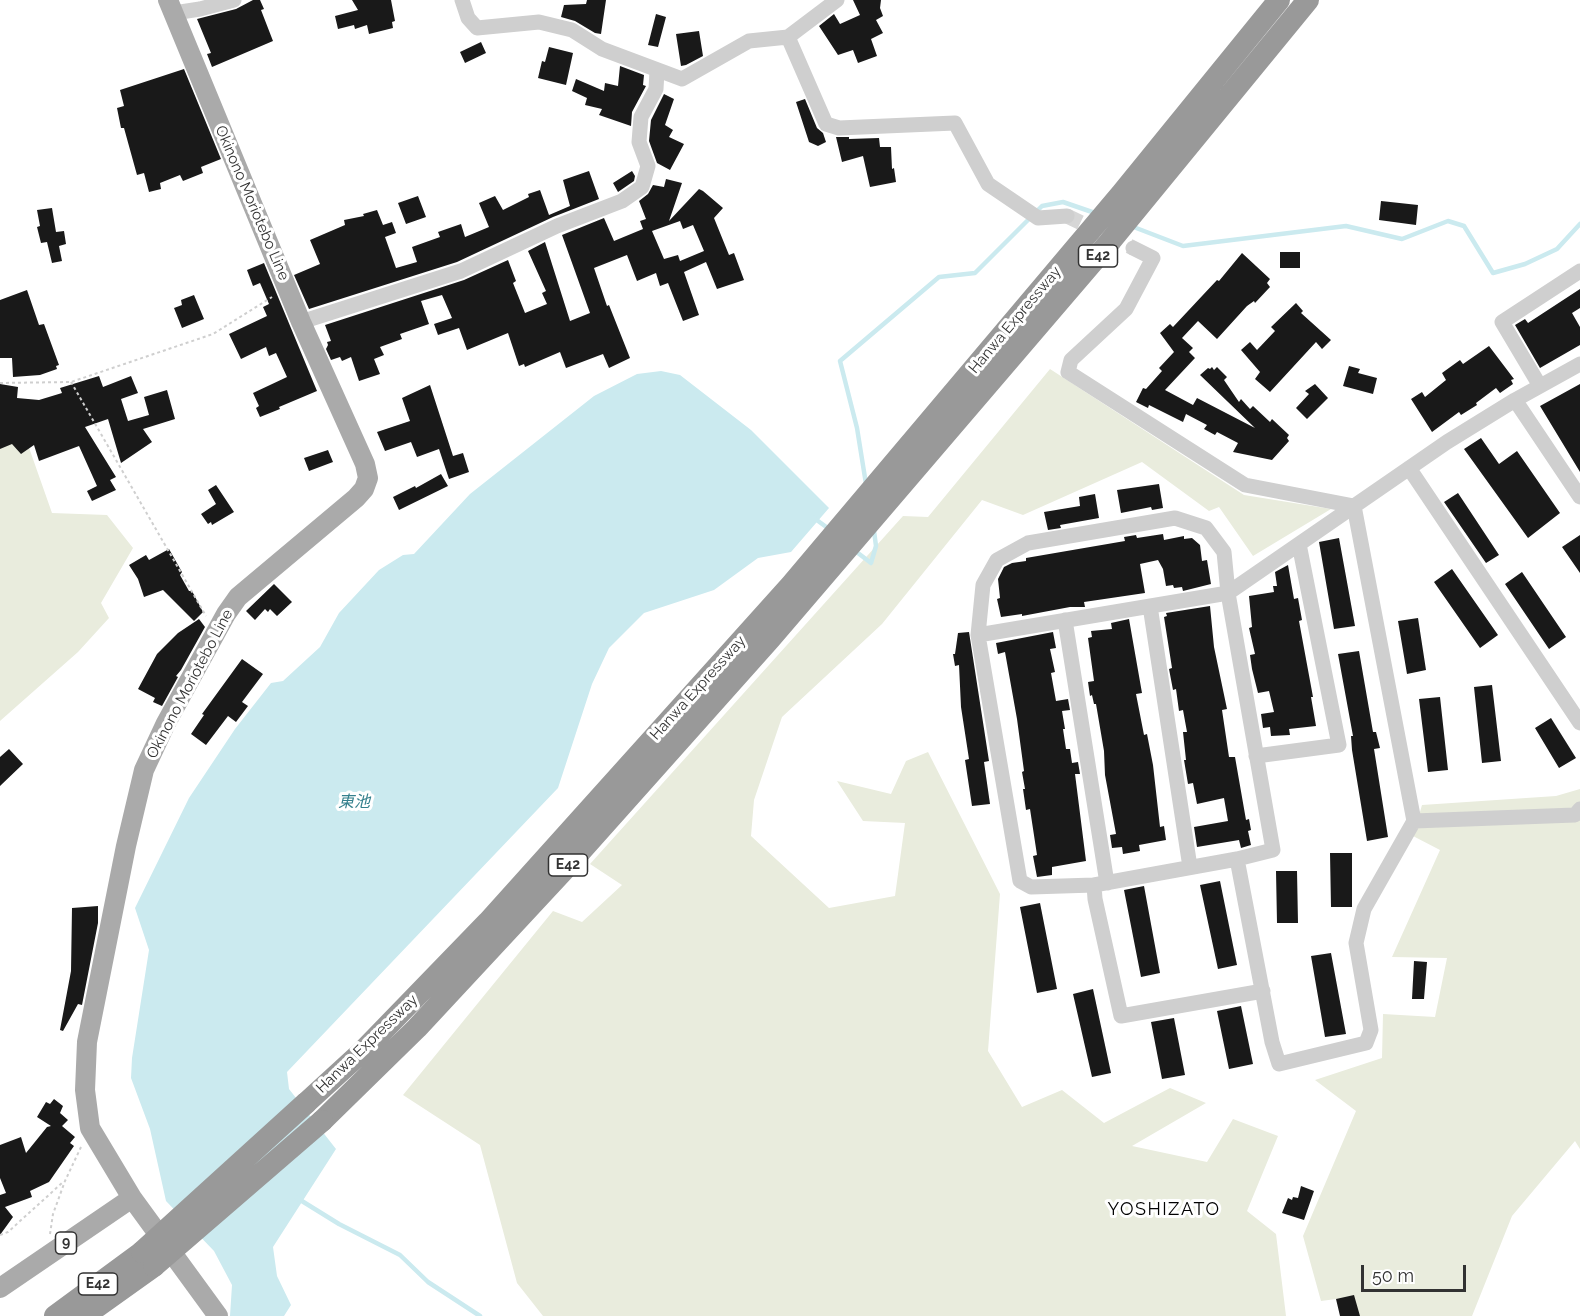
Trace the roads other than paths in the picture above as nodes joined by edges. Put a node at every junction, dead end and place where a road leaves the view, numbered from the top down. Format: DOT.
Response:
graph roads {
  1 [pos="234,0"];
  2 [pos="462,0"];
  3 [pos="837,0"];
  4 [pos="1280,0"];
  5 [pos="1308,0"];
  6 [pos="171,7"];
  7 [pos="788,37"];
  8 [pos="657,72"];
  9 [pos="1068,216"];
  10 [pos="1133,248"];
  11 [pos="1580,271"];
  12 [pos="301,322"];
  13 [pos="1580,364"];
  14 [pos="1540,386"];
  15 [pos="1515,400"];
  16 [pos="1409,468"];
  17 [pos="1580,497"];
  18 [pos="876,501"];
  19 [pos="1354,506"];
  20 [pos="1299,544"];
  21 [pos="797,592"];
  22 [pos="1228,593"];
  23 [pos="1150,606"];
  24 [pos="1065,620"];
  25 [pos="978,635"];
  26 [pos="1580,723"];
  27 [pos="1256,756"];
  28 [pos="1580,809"];
  29 [pos="1414,821"];
  30 [pos="1237,859"];
  31 [pos="1190,867"];
  32 [pos="1100,884"];
  33 [pos="1263,991"];
  34 [pos="132,1197"];
  35 [pos="148,1259"];
  36 [pos="0,1288"];
  37 [pos="55,1316"];
  38 [pos="84,1316"];
  39 [pos="218,1316"];
  1 -- 6 [label="street"];
  2 -- 8 [label="street"];
  3 -- 7 [label="street"];
  4 -- 18 [label="highway, Hanwa Expressway / E42"];
  5 -- 18 [label="highway, Hanwa Expressway / E42"];
  6 -- 12 [label="main road, Okinono Moriotebo Line"];
  7 -- 8 [label="street"];
  7 -- 9 [label="street"];
  8 -- 12 [label="street"];
  10 -- 19 [label="street"];
  11 -- 14 [label="street"];
  12 -- 34 [label="main road, Okinono Moriotebo Line"];
  13 -- 14 [label="street"];
  14 -- 15 [label="street"];
  15 -- 16 [label="street"];
  15 -- 17 [label="street"];
  16 -- 19 [label="street"];
  16 -- 26 [label="street"];
  18 -- 21 [label="highway, Hanwa Expressway / E42"];
  19 -- 20 [label="street"];
  19 -- 29 [label="street"];
  20 -- 22 [label="street"];
  20 -- 27 [label="street"];
  21 -- 35 [label="highway, Hanwa Expressway / E42, bridge"];
  21 -- 35 [label="highway, Hanwa Expressway / E42, bridge"];
  22 -- 23 [label="street"];
  22 -- 25 [label="street"];
  22 -- 27 [label="street"];
  23 -- 24 [label="street"];
  23 -- 31 [label="street"];
  24 -- 25 [label="street"];
  24 -- 32 [label="street"];
  25 -- 32 [label="street"];
  27 -- 30 [label="street"];
  28 -- 29 [label="street"];
  29 -- 33 [label="street"];
  30 -- 31 [label="street"];
  30 -- 33 [label="street"];
  31 -- 32 [label="street"];
  32 -- 33 [label="street"];
  34 -- 36 [label="main road, 9"];
  34 -- 39 [label="main road, Okinono Moriotebo Line"];
  35 -- 37 [label="highway, Hanwa Expressway / E42"];
  35 -- 38 [label="highway, Hanwa Expressway / E42"];
}
